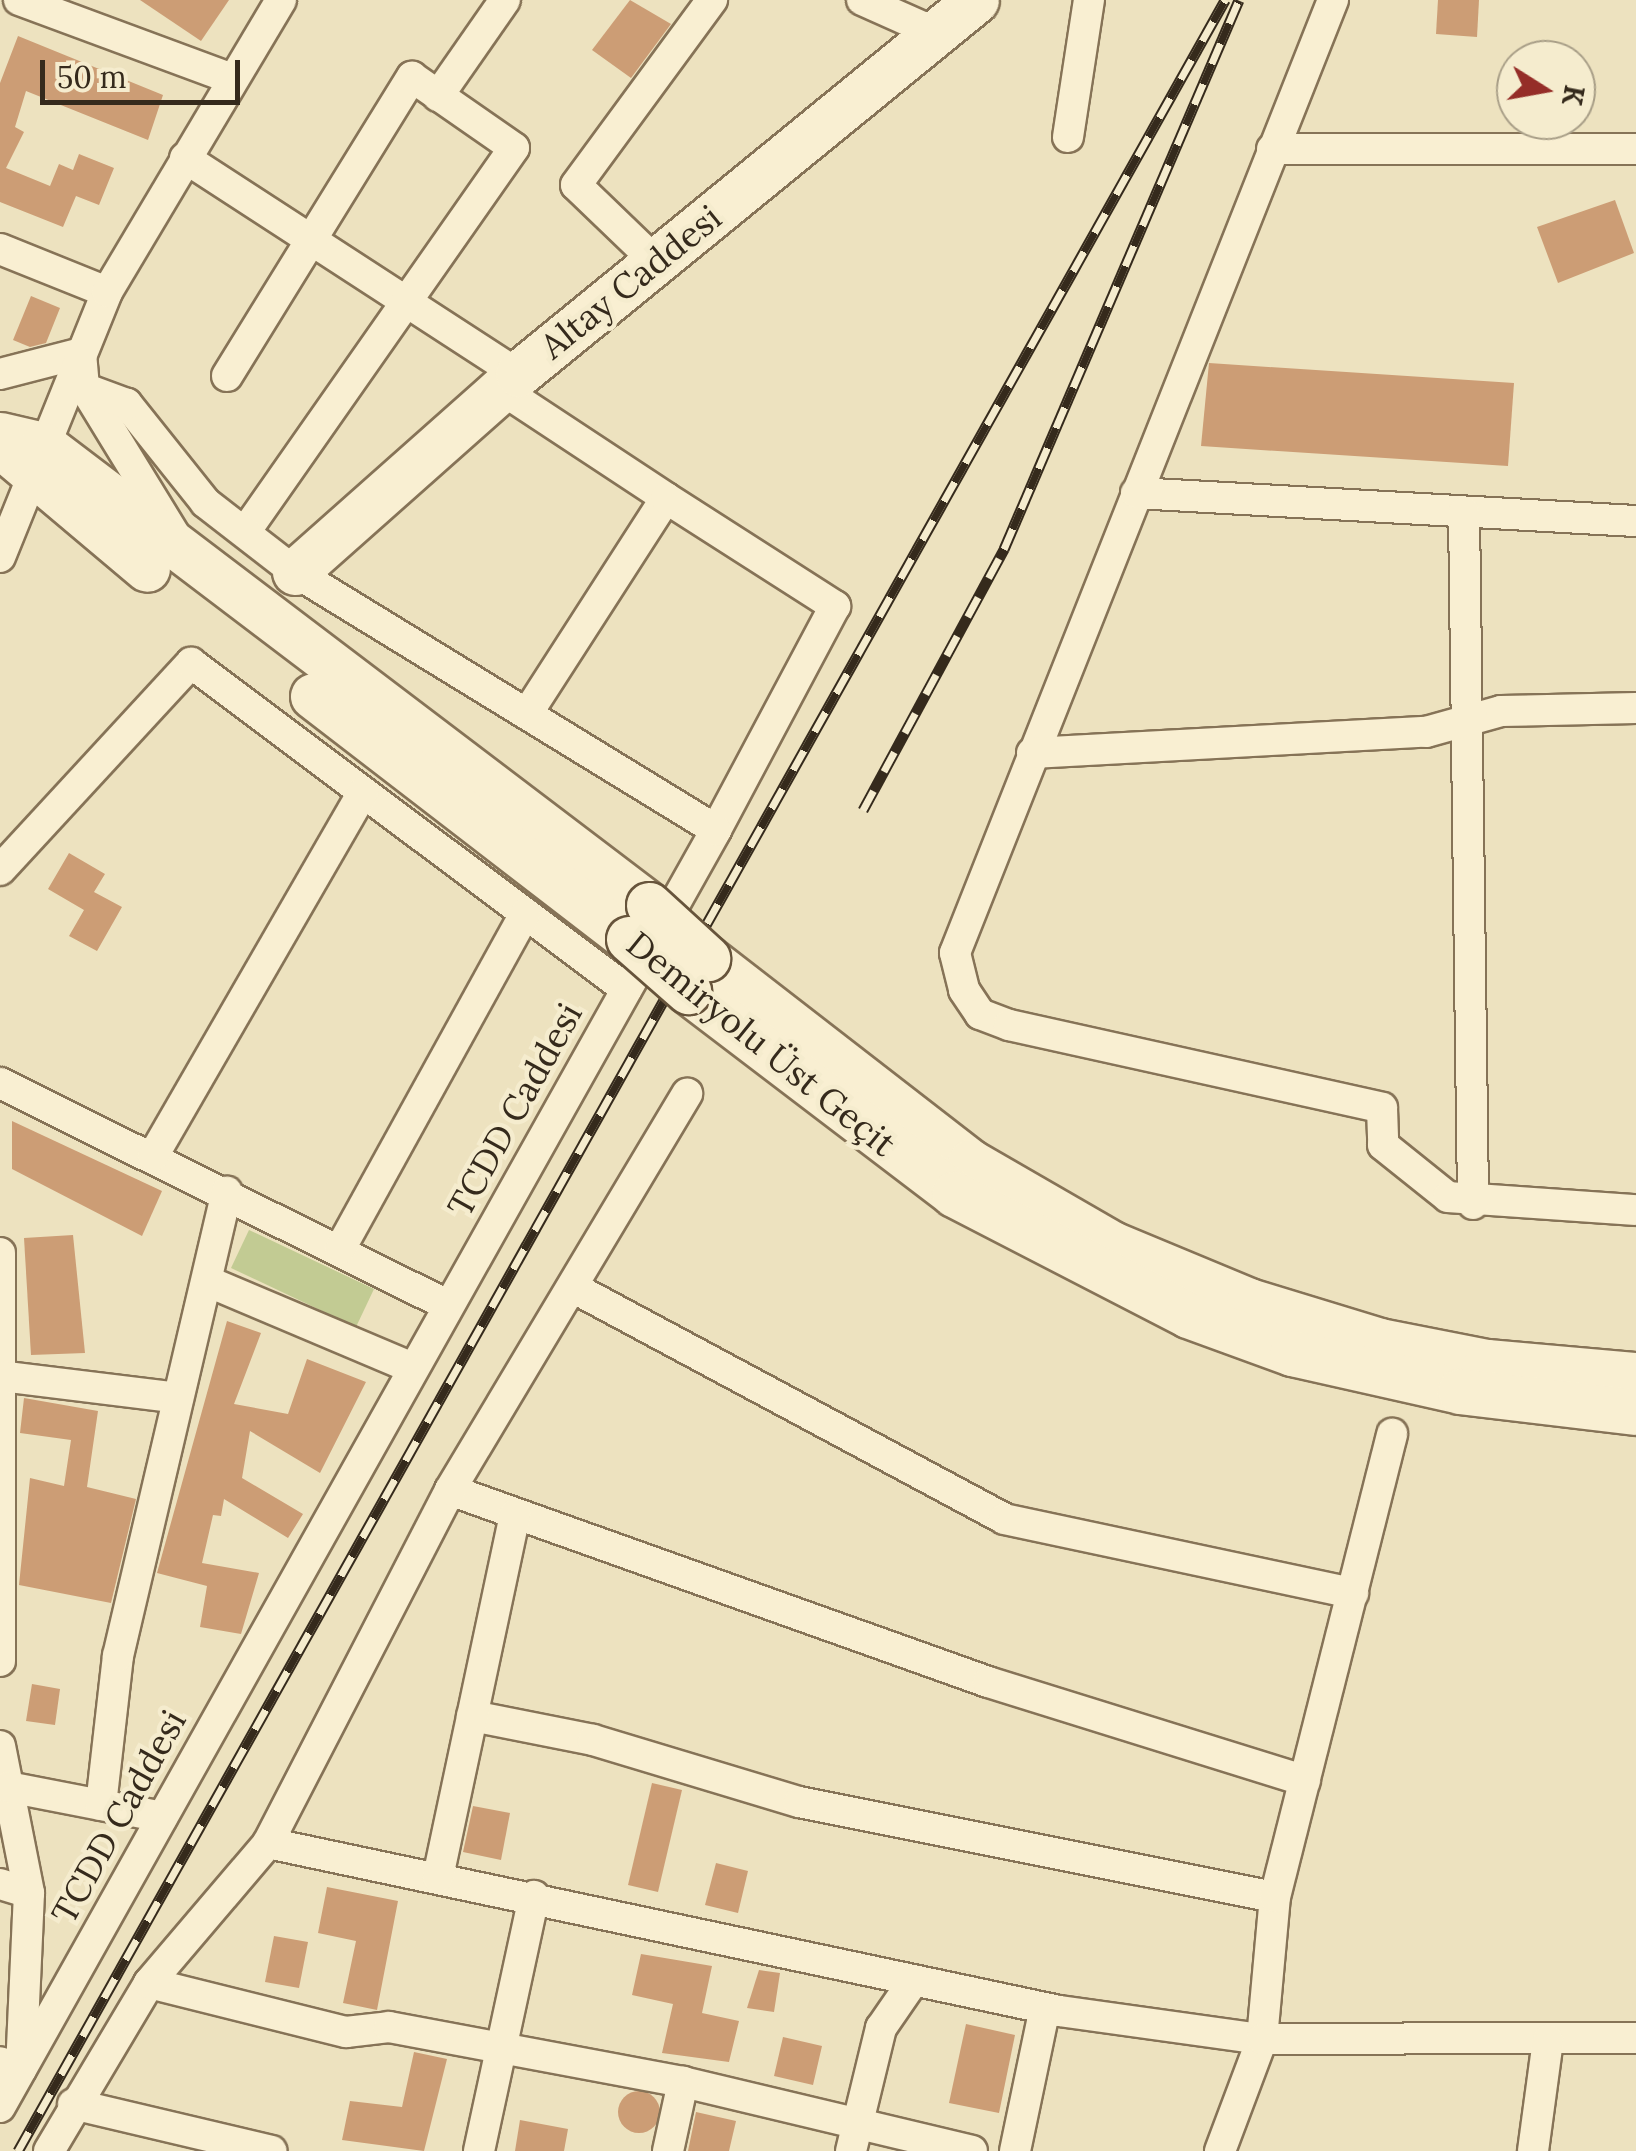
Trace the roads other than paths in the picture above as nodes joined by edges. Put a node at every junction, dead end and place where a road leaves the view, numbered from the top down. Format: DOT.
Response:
graph roads {
  1 [pos="280,0"];
  2 [pos="505,0"];
  3 [pos="712,0"];
  4 [pos="862,0"];
  5 [pos="976,0"];
  6 [pos="1088,0"];
  7 [pos="1333,0"];
  8 [pos="39,3"];
  9 [pos="936,33"];
  10 [pos="232,80"];
  11 [pos="438,96"];
  12 [pos="1068,137"];
  13 [pos="1272,150"];
  14 [pos="1636,150"];
  15 [pos="185,158"];
  16 [pos="312,238"];
  17 [pos="0,249"];
  18 [pos="654,260"];
  19 [pos="107,292"];
  20 [pos="409,298"];
  21 [pos="82,353"];
  22 [pos="0,374"];
  23 [pos="227,376"];
  24 [pos="510,381"];
  25 [pos="86,389"];
  26 [pos="0,435"];
  27 [pos="24,456"];
  28 [pos="1136,493"];
  29 [pos="666,498"];
  30 [pos="1464,512"];
  31 [pos="1636,521"];
  32 [pos="247,530"];
  33 [pos="0,557"];
  34 [pos="295,572"];
  35 [pos="214,583"];
  36 [pos="1636,708"];
  37 [pos="526,714"];
  38 [pos="1464,722"];
  39 [pos="1032,752"];
  40 [pos="363,792"];
  41 [pos="716,830"];
  42 [pos="0,870"];
  43 [pos="526,914"];
  44 [pos="639,922"];
  45 [pos="698,974"];
  46 [pos="626,989"];
  47 [pos="0,1083"];
  48 [pos="687,1094"];
  49 [pos="153,1156"];
  50 [pos="227,1192"];
  51 [pos="1474,1204"];
  52 [pos="1636,1210"];
  53 [pos="340,1250"];
  54 [pos="0,1252"];
  55 [pos="208,1282"];
  56 [pos="574,1288"];
  57 [pos="448,1305"];
  58 [pos="413,1368"];
  59 [pos="1636,1376"];
  60 [pos="3,1377"];
  61 [pos="178,1398"];
  62 [pos="1636,1412"];
  63 [pos="1392,1434"];
  64 [pos="450,1490"];
  65 [pos="515,1514"];
  66 [pos="0,1576"];
  67 [pos="1353,1593"];
  68 [pos="0,1662"];
  69 [pos="472,1716"];
  70 [pos="0,1746"];
  71 [pos="1305,1780"];
  72 [pos="8,1787"];
  73 [pos="102,1805"];
  74 [pos="162,1817"];
  75 [pos="268,1843"];
  76 [pos="438,1877"];
  77 [pos="14,1889"];
  78 [pos="534,1896"];
  79 [pos="1275,1897"];
  80 [pos="914,1980"];
  81 [pos="150,1983"];
  82 [pos="1045,2008"];
  83 [pos="1636,2038"];
  84 [pos="1262,2040"];
  85 [pos="1548,2040"];
  86 [pos="502,2046"];
  87 [pos="10,2065"];
  88 [pos="683,2082"];
  89 [pos="73,2104"];
  90 [pos="0,2107"];
  91 [pos="854,2137"];
  92 [pos="233,2147"];
  93 [pos="49,2151"];
  94 [pos="272,2151"];
  95 [pos="479,2151"];
  96 [pos="668,2151"];
  97 [pos="972,2151"];
  98 [pos="1014,2151"];
  99 [pos="1220,2151"];
  100 [pos="1532,2151"];
  1 -- 10 [label="street"];
  2 -- 11 [label="street"];
  3 -- 18 [label="street"];
  4 -- 9 [label="street"];
  5 -- 9 [label="main road, Altay Caddesi"];
  6 -- 12 [label="street"];
  7 -- 13 [label="street"];
  8 -- 10 [label="street"];
  9 -- 18 [label="main road, Altay Caddesi"];
  10 -- 15 [label="street"];
  11 -- 16 [label="street"];
  11 -- 20 [label="street"];
  13 -- 14 [label="street"];
  13 -- 28 [label="street"];
  15 -- 16 [label="street"];
  15 -- 19 [label="street"];
  16 -- 20 [label="street"];
  16 -- 23 [label="street"];
  17 -- 19 [label="street"];
  18 -- 24 [label="main road, Altay Caddesi"];
  19 -- 21 [label="street"];
  20 -- 24 [label="street"];
  20 -- 32 [label="street"];
  21 -- 22 [label="street"];
  21 -- 25 [label="street"];
  21 -- 27 [label="street"];
  24 -- 29 [label="street"];
  24 -- 34 [label="main road, Altay Caddesi"];
  25 -- 32 [label="street"];
  25 -- 35 [label="street"];
  26 -- 27 [label="main road, Demiryolu Üst Geçit"];
  27 -- 33 [label="street"];
  27 -- 35 [label="main road, Demiryolu Üst Geçit"];
  27 -- 44 [label="main road, Demiryolu Üst Geçit"];
  28 -- 30 [label="street"];
  28 -- 39 [label="street"];
  29 -- 37 [label="street"];
  29 -- 41 [label="street, TCDD Caddesi"];
  30 -- 31 [label="street"];
  30 -- 38 [label="street"];
  32 -- 34 [label="street"];
  34 -- 37 [label="street"];
  35 -- 44 [label="main road, Demiryolu Üst Geçit"];
  36 -- 38 [label="street"];
  37 -- 41 [label="street"];
  38 -- 39 [label="street"];
  38 -- 51 [label="street"];
  39 -- 51 [label="street"];
  40 -- 42 [label="street"];
  40 -- 43 [label="street"];
  40 -- 49 [label="street"];
  41 -- 46 [label="street, TCDD Caddesi"];
  43 -- 46 [label="street"];
  43 -- 53 [label="street"];
  44 -- 45 [label="main road, Demiryolu Üst Geçit, bridge"];
  45 -- 59 [label="main road, Demiryolu Üst Geçit"];
  45 -- 62 [label="main road, Demiryolu Üst Geçit"];
  46 -- 57 [label="street, TCDD Caddesi"];
  47 -- 49 [label="street"];
  48 -- 56 [label="street"];
  49 -- 50 [label="street"];
  50 -- 53 [label="street"];
  50 -- 55 [label="street"];
  51 -- 52 [label="street"];
  53 -- 57 [label="street"];
  54 -- 60 [label="street"];
  55 -- 58 [label="street"];
  55 -- 61 [label="street"];
  56 -- 64 [label="street"];
  56 -- 67 [label="street"];
  57 -- 58 [label="street, TCDD Caddesi"];
  58 -- 74 [label="street, TCDD Caddesi"];
  60 -- 61 [label="street"];
  60 -- 66 [label="street"];
  61 -- 73 [label="street"];
  63 -- 67 [label="street"];
  64 -- 65 [label="street"];
  64 -- 75 [label="street"];
  65 -- 69 [label="street"];
  65 -- 71 [label="street"];
  66 -- 68 [label="street"];
  67 -- 71 [label="street"];
  69 -- 76 [label="street"];
  69 -- 79 [label="street"];
  70 -- 72 [label="street"];
  71 -- 79 [label="street"];
  72 -- 73 [label="street"];
  72 -- 77 [label="street"];
  73 -- 74 [label="street"];
  74 -- 87 [label="street, TCDD Caddesi"];
  75 -- 76 [label="street"];
  75 -- 81 [label="street"];
  76 -- 78 [label="street"];
  77 -- 87 [label="street"];
  78 -- 80 [label="street"];
  78 -- 86 [label="street"];
  79 -- 84 [label="street"];
  80 -- 82 [label="street"];
  80 -- 91 [label="street"];
  81 -- 86 [label="street"];
  81 -- 89 [label="street"];
  82 -- 84 [label="street"];
  82 -- 98 [label="street"];
  83 -- 85 [label="street"];
  84 -- 85 [label="street"];
  84 -- 99 [label="street"];
  85 -- 100 [label="street"];
  86 -- 88 [label="street"];
  86 -- 95 [label="street"];
  87 -- 90 [label="street, TCDD Caddesi"];
  88 -- 91 [label="street"];
  88 -- 96 [label="street"];
  89 -- 92 [label="street"];
  89 -- 93 [label="street"];
  91 -- 97 [label="street"];
  92 -- 94 [label="street"];
}
